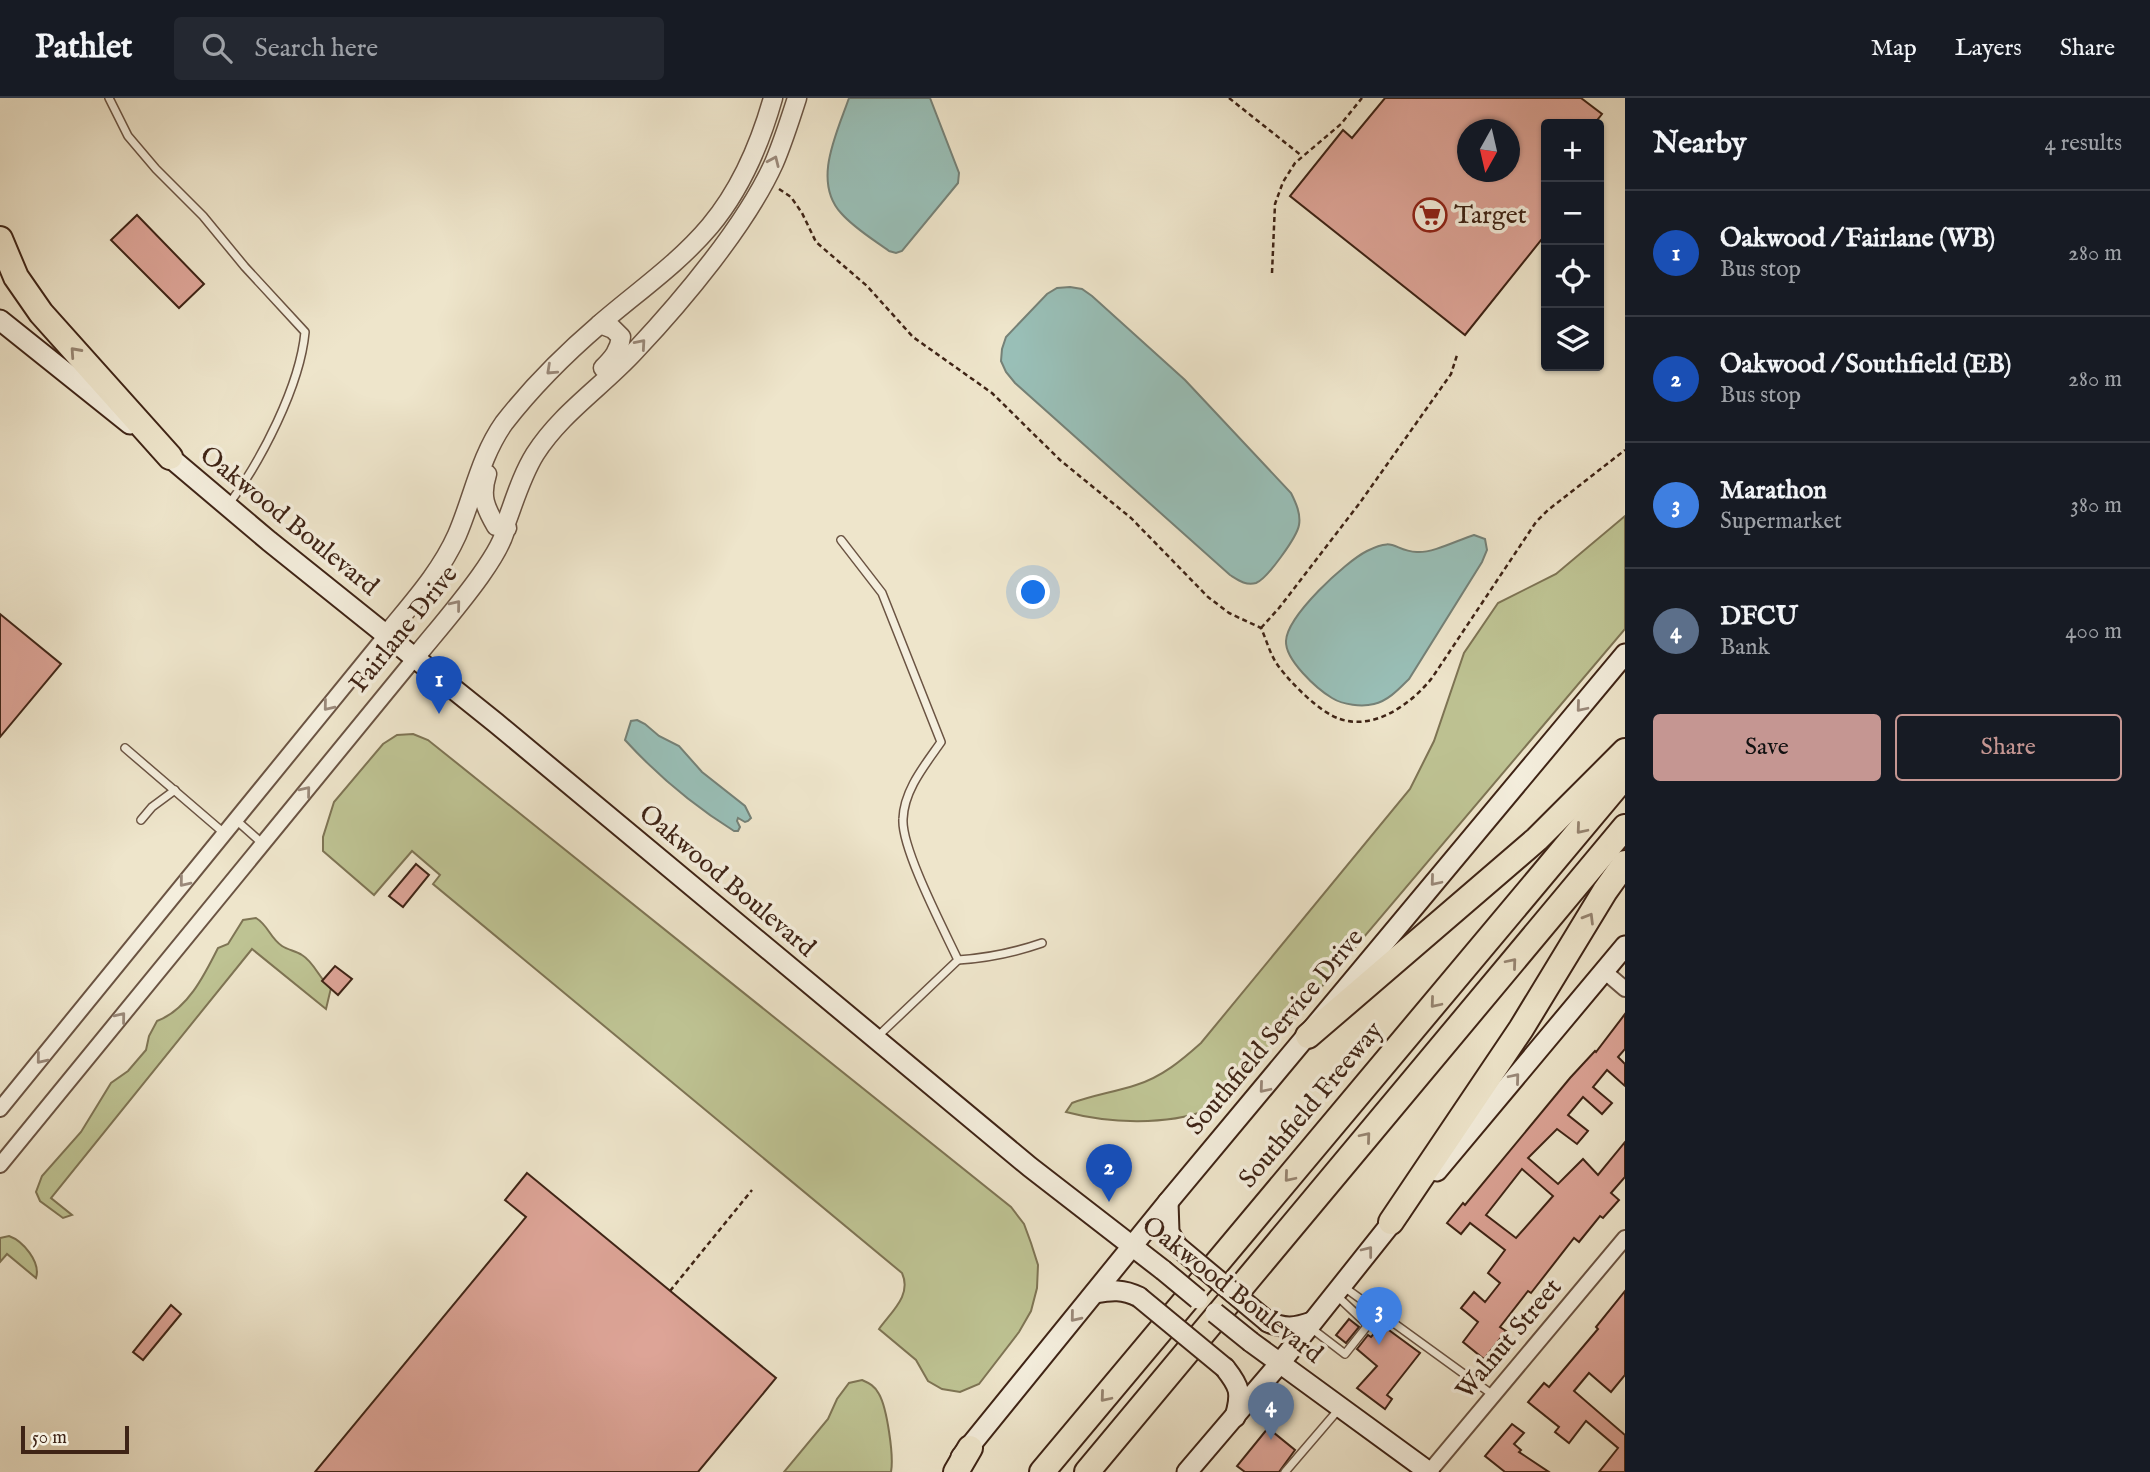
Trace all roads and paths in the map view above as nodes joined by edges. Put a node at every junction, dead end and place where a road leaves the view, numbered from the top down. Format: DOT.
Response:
graph roads {
  1 [pos="109,98"];
  2 [pos="773,98"];
  3 [pos="797,98"];
  4 [pos="1229,98"];
  5 [pos="1362,98"];
  6 [pos="1302,156"];
  7 [pos="776,187"];
  8 [pos="0,239"];
  9 [pos="1272,273"];
  10 [pos="0,320"];
  11 [pos="600,324"];
  12 [pos="1457,355"];
  13 [pos="530,390"];
  14 [pos="559,424"];
  15 [pos="1625,450"];
  16 [pos="170,457"];
  17 [pos="228,505"];
  18 [pos="507,528"];
  19 [pos="841,540"];
  20 [pos="1261,628"];
  21 [pos="387,634"];
  22 [pos="1625,654"];
  23 [pos="414,659"];
  24 [pos="125,748"];
  25 [pos="1625,751"];
  26 [pos="1625,776"];
  27 [pos="175,790"];
  28 [pos="235,819"];
  29 [pos="141,820"];
  30 [pos="1625,827"];
  31 [pos="224,833"];
  32 [pos="263,844"];
  33 [pos="1625,863"];
  34 [pos="1042,943"];
  35 [pos="1625,946"];
  36 [pos="958,960"];
  37 [pos="1604,971"];
  38 [pos="1625,989"];
  39 [pos="1308,1036"];
  40 [pos="875,1038"];
  41 [pos="0,1109"];
  42 [pos="0,1165"];
  43 [pos="751,1190"];
  44 [pos="1168,1202"];
  45 [pos="1391,1222"];
  46 [pos="1625,1238"];
  47 [pos="1133,1245"];
  48 [pos="1338,1289"];
  49 [pos="670,1291"];
  50 [pos="1095,1293"];
  51 [pos="1310,1325"];
  52 [pos="1280,1363"];
  53 [pos="1494,1395"];
  54 [pos="1340,1407"];
  55 [pos="1235,1418"];
  56 [pos="970,1448"];
  57 [pos="948,1472"];
  58 [pos="956,1472"];
  59 [pos="1042,1472"];
  60 [pos="1087,1472"];
  61 [pos="1187,1472"];
  62 [pos="1285,1472"];
  63 [pos="1429,1472"];
  1 -- 17 [label="lane"];
  2 -- 11 [label="street, Fairlane Drive"];
  14 -- 3 [label="street, Fairlane Drive, one-way"];
  4 -- 6 [label="path"];
  5 -- 6 [label="path"];
  6 -- 9 [label="path"];
  7 -- 20 [label="path"];
  16 -- 8 [label="highway, one-way"];
  10 -- 16 [label="main road, Oakwood Boulevard"];
  11 -- 13 [label="street, Fairlane Drive, one-way"];
  11 -- 14 [label="street"];
  12 -- 20 [label="path"];
  13 -- 18 [label="street"];
  13 -- 21 [label="street, Fairlane Drive"];
  14 -- 18 [label="street, Fairlane Drive"];
  15 -- 20 [label="path"];
  16 -- 17 [label="main road, Oakwood Boulevard"];
  17 -- 21 [label="main road, Oakwood Boulevard"];
  23 -- 18 [label="street, Fairlane Drive, one-way"];
  19 -- 36 [label="lane"];
  21 -- 23 [label="main road, Oakwood Boulevard"];
  21 -- 28 [label="street, Fairlane Drive, one-way"];
  22 -- 39 [label="main road, Southfield Service Drive, one-way"];
  32 -- 23 [label="street, Fairlane Drive, one-way"];
  23 -- 40 [label="main road, Oakwood Boulevard"];
  24 -- 27 [label="lane"];
  25 -- 39 [label="highway"];
  26 -- 59 [label="highway, Southfield Freeway, one-way"];
  27 -- 29 [label="lane"];
  27 -- 31 [label="lane"];
  28 -- 31 [label="street, Fairlane Drive"];
  28 -- 32 [label="lane"];
  60 -- 30 [label="highway, one-way"];
  31 -- 41 [label="street, Fairlane Drive, one-way"];
  42 -- 32 [label="street, Fairlane Drive, one-way"];
  45 -- 33 [label="highway, one-way"];
  34 -- 36 [label="lane"];
  35 -- 37 [label="main road"];
  36 -- 40 [label="lane"];
  37 -- 38 [label="street"];
  45 -- 37 [label="main road, one-way"];
  39 -- 44 [label="main road, Southfield Service Drive, one-way"];
  40 -- 47 [label="main road, Oakwood Boulevard"];
  43 -- 49 [label="path"];
  44 -- 47 [label="main road, Southfield Service Drive"];
  44 -- 51 [label="main road, bridge"];
  48 -- 45 [label="main road, one-way"];
  46 -- 53 [label="street, Walnut Street"];
  47 -- 50 [label="main road, Southfield Service Drive"];
  47 -- 52 [label="main road, Oakwood Boulevard, bridge"];
  48 -- 51 [label="main road"];
  48 -- 51 [label="lane"];
  48 -- 53 [label="lane"];
  50 -- 55 [label="main road, bridge"];
  50 -- 56 [label="main road, Southfield Service Drive, one-way"];
  51 -- 52 [label="main road"];
  52 -- 54 [label="main road, Oakwood Boulevard"];
  52 -- 55 [label="main road"];
  53 -- 63 [label="street, Walnut Street"];
  54 -- 62 [label="lane"];
  54 -- 63 [label="main road, Oakwood Boulevard"];
  55 -- 61 [label="main road"];
  56 -- 57 [label="main road, Southfield Service Drive"];
  56 -- 58 [label="highway"];
}
